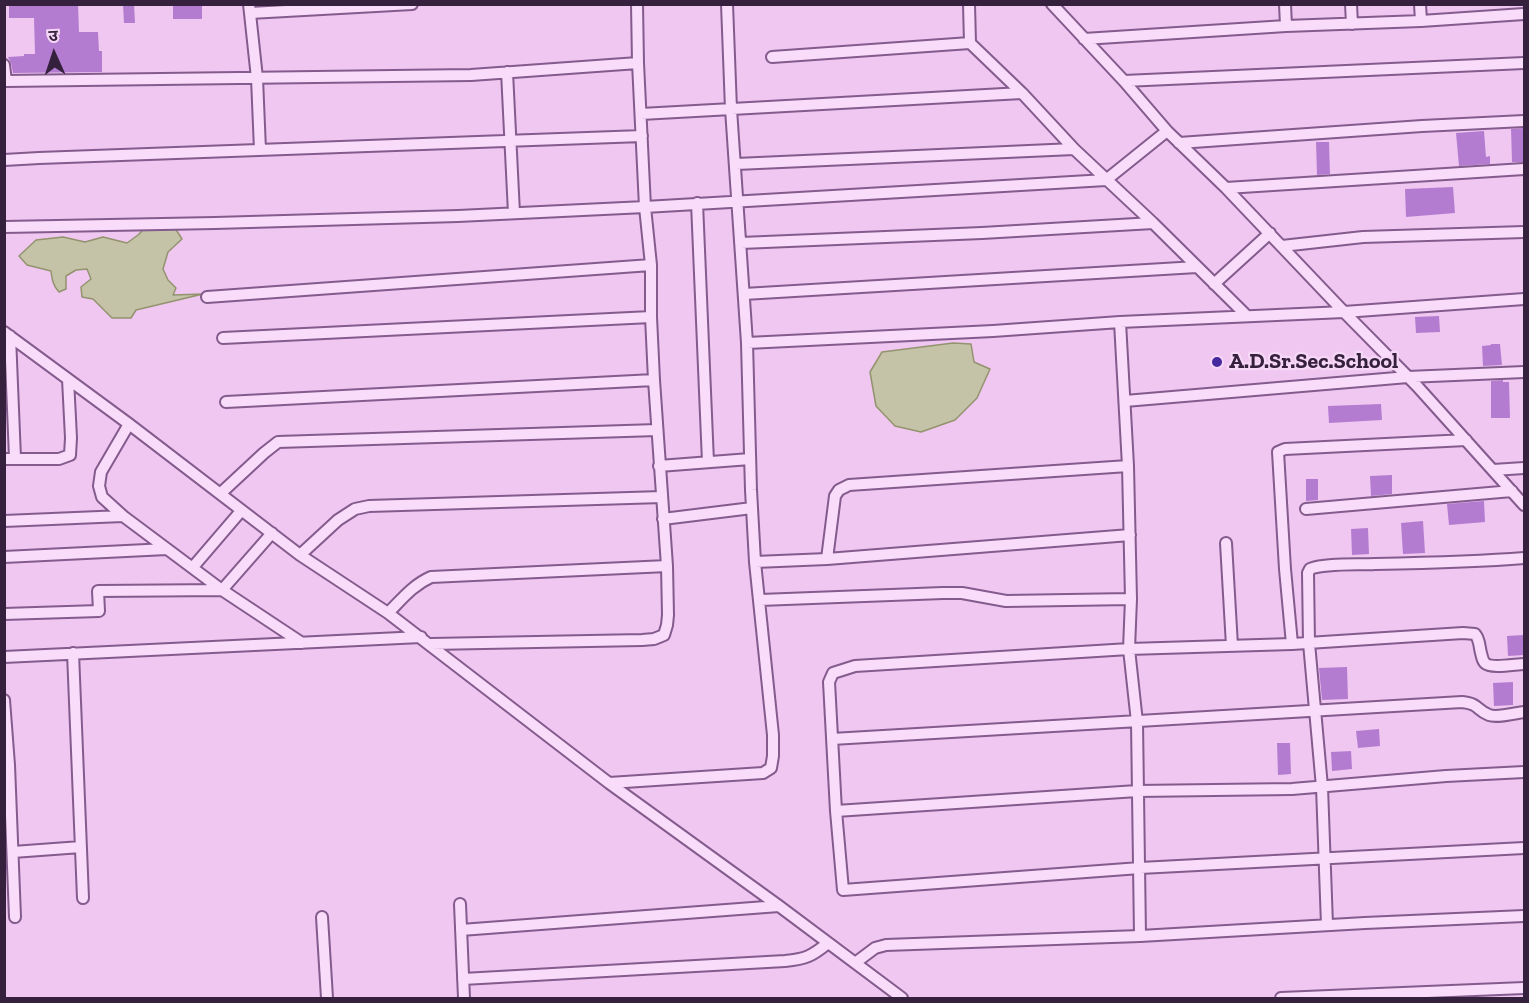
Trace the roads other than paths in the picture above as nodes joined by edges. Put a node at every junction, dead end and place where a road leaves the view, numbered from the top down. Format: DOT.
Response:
graph roads {
  1 [pos="412,4"];
  2 [pos="637,4"];
  3 [pos="727,4"];
  4 [pos="969,4"];
  5 [pos="1052,4"];
  6 [pos="1285,4"];
  7 [pos="1351,4"];
  8 [pos="1420,4"];
  9 [pos="1488,4"];
  10 [pos="249,9"];
  11 [pos="1524,14"];
  12 [pos="1489,16"];
  13 [pos="1421,21"];
  14 [pos="1352,24"];
  15 [pos="1286,26"];
  16 [pos="1084,39"];
  17 [pos="970,43"];
  18 [pos="771,57"];
  19 [pos="638,63"];
  20 [pos="1524,63"];
  21 [pos="4,65"];
  22 [pos="507,72"];
  23 [pos="256,78"];
  24 [pos="1124,81"];
  25 [pos="1022,93"];
  26 [pos="731,109"];
  27 [pos="641,114"];
  28 [pos="1524,121"];
  29 [pos="1167,131"];
  30 [pos="642,136"];
  31 [pos="510,140"];
  32 [pos="1179,142"];
  33 [pos="1074,149"];
  34 [pos="260,150"];
  35 [pos="4,160"];
  36 [pos="736,164"];
  37 [pos="1524,168"];
  38 [pos="1106,180"];
  39 [pos="1227,188"];
  40 [pos="737,201"];
  41 [pos="697,204"];
  42 [pos="645,207"];
  43 [pos="514,213"];
  44 [pos="1154,223"];
  45 [pos="4,227"];
  46 [pos="1524,232"];
  47 [pos="1270,233"];
  48 [pos="741,243"];
  49 [pos="1282,246"];
  50 [pos="651,265"];
  51 [pos="1197,267"];
  52 [pos="1214,285"];
  53 [pos="744,294"];
  54 [pos="207,297"];
  55 [pos="1524,299"];
  56 [pos="1344,312"];
  57 [pos="1247,316"];
  58 [pos="651,317"];
  59 [pos="1120,322"];
  60 [pos="7,334"];
  61 [pos="223,338"];
  62 [pos="747,343"];
  63 [pos="1524,372"];
  64 [pos="1408,376"];
  65 [pos="68,379"];
  66 [pos="654,380"];
  67 [pos="1125,401"];
  68 [pos="226,402"];
  69 [pos="129,424"];
  70 [pos="657,430"];
  71 [pos="1466,440"];
  72 [pos="10,458"];
  73 [pos="750,459"];
  74 [pos="708,462"];
  75 [pos="659,466"];
  76 [pos="1128,466"];
  77 [pos="1524,468"];
  78 [pos="1493,470"];
  79 [pos="1512,491"];
  80 [pos="221,493"];
  81 [pos="662,497"];
  82 [pos="1524,505"];
  83 [pos="752,508"];
  84 [pos="1306,509"];
  85 [pos="241,511"];
  86 [pos="123,516"];
  87 [pos="663,519"];
  88 [pos="4,521"];
  89 [pos="272,533"];
  90 [pos="1130,535"];
  91 [pos="1226,543"];
  92 [pos="167,549"];
  93 [pos="300,555"];
  94 [pos="4,557"];
  95 [pos="1524,558"];
  96 [pos="827,559"];
  97 [pos="755,562"];
  98 [pos="667,566"];
  99 [pos="193,567"];
  100 [pos="222,590"];
  101 [pos="1131,599"];
  102 [pos="760,600"];
  103 [pos="388,613"];
  104 [pos="4,615"];
  105 [pos="421,637"];
  106 [pos="302,643"];
  107 [pos="1309,643"];
  108 [pos="430,644"];
  109 [pos="1292,644"];
  110 [pos="1232,646"];
  111 [pos="1129,649"];
  112 [pos="73,653"];
  113 [pos="4,657"];
  114 [pos="1524,664"];
  115 [pos="4,700"];
  116 [pos="1315,711"];
  117 [pos="1524,712"];
  118 [pos="1137,722"];
  119 [pos="832,739"];
  120 [pos="1524,772"];
  121 [pos="609,783"];
  122 [pos="1322,787"];
  123 [pos="1137,791"];
  124 [pos="836,811"];
  125 [pos="81,847"];
  126 [pos="1524,848"];
  127 [pos="13,852"];
  128 [pos="1325,858"];
  129 [pos="1140,868"];
  130 [pos="83,898"];
  131 [pos="460,904"];
  132 [pos="779,906"];
  133 [pos="1524,916"];
  134 [pos="15,917"];
  135 [pos="322,917"];
  136 [pos="1328,925"];
  137 [pos="461,930"];
  138 [pos="1140,936"];
  139 [pos="828,943"];
  140 [pos="855,963"];
  141 [pos="463,979"];
  142 [pos="1524,987"];
  143 [pos="327,999"];
  144 [pos="464,999"];
  145 [pos="902,999"];
  146 [pos="1281,999"];
  1 -- 10 [label="street"];
  2 -- 19 [label="street"];
  3 -- 26 [label="street"];
  4 -- 17 [label="street"];
  5 -- 16 [label="street"];
  6 -- 15 [label="street"];
  7 -- 14 [label="street"];
  8 -- 13 [label="street"];
  9 -- 12 [label="street"];
  10 -- 23 [label="street"];
  11 -- 12 [label="street"];
  12 -- 13 [label="street"];
  13 -- 14 [label="street"];
  14 -- 15 [label="street"];
  15 -- 16 [label="street"];
  16 -- 24 [label="street"];
  17 -- 18 [label="street"];
  17 -- 25 [label="street"];
  19 -- 22 [label="street"];
  19 -- 27 [label="street"];
  20 -- 24 [label="street"];
  21 -- 23 [label="street"];
  22 -- 23 [label="street"];
  22 -- 31 [label="street"];
  23 -- 34 [label="street"];
  24 -- 29 [label="street"];
  25 -- 26 [label="street"];
  25 -- 33 [label="street"];
  26 -- 27 [label="street"];
  26 -- 36 [label="street"];
  27 -- 30 [label="street"];
  28 -- 32 [label="street"];
  29 -- 32 [label="street"];
  29 -- 38 [label="street"];
  30 -- 31 [label="street"];
  30 -- 42 [label="street"];
  31 -- 34 [label="street"];
  31 -- 43 [label="street"];
  32 -- 39 [label="street"];
  33 -- 36 [label="street"];
  33 -- 38 [label="street"];
  34 -- 35 [label="street"];
  36 -- 40 [label="street"];
  37 -- 39 [label="street"];
  38 -- 40 [label="street"];
  38 -- 44 [label="street"];
  39 -- 47 [label="street"];
  40 -- 41 [label="street"];
  40 -- 48 [label="street"];
  41 -- 42 [label="street"];
  41 -- 74 [label="street"];
  42 -- 43 [label="street"];
  42 -- 50 [label="street"];
  43 -- 45 [label="street"];
  44 -- 48 [label="street"];
  44 -- 51 [label="street"];
  46 -- 49 [label="street"];
  47 -- 49 [label="street"];
  47 -- 52 [label="street"];
  48 -- 53 [label="street"];
  49 -- 56 [label="street"];
  50 -- 54 [label="street"];
  50 -- 58 [label="street"];
  51 -- 52 [label="street"];
  51 -- 53 [label="street"];
  52 -- 57 [label="street"];
  53 -- 62 [label="street"];
  55 -- 56 [label="street"];
  56 -- 57 [label="street"];
  56 -- 64 [label="street"];
  57 -- 59 [label="street"];
  58 -- 61 [label="street"];
  58 -- 66 [label="street"];
  59 -- 62 [label="street"];
  59 -- 67 [label="street"];
  60 -- 65 [label="street"];
  60 -- 72 [label="street"];
  62 -- 73 [label="street"];
  63 -- 64 [label="street"];
  64 -- 67 [label="street"];
  64 -- 71 [label="street"];
  65 -- 69 [label="street"];
  65 -- 72 [label="street"];
  66 -- 68 [label="street"];
  66 -- 70 [label="street"];
  67 -- 76 [label="street"];
  69 -- 80 [label="street"];
  69 -- 86 [label="street"];
  70 -- 75 [label="street"];
  70 -- 80 [label="street"];
  71 -- 78 [label="street"];
  71 -- 109 [label="street"];
  73 -- 74 [label="street"];
  73 -- 83 [label="street"];
  74 -- 75 [label="street"];
  75 -- 81 [label="street"];
  76 -- 90 [label="street"];
  76 -- 96 [label="street"];
  77 -- 78 [label="street"];
  78 -- 79 [label="street"];
  79 -- 82 [label="street"];
  79 -- 84 [label="street"];
  80 -- 85 [label="street"];
  81 -- 87 [label="street"];
  81 -- 93 [label="street"];
  83 -- 87 [label="street"];
  83 -- 97 [label="street"];
  85 -- 89 [label="street"];
  85 -- 99 [label="street"];
  86 -- 88 [label="street"];
  86 -- 92 [label="street"];
  87 -- 98 [label="street"];
  89 -- 93 [label="street"];
  89 -- 100 [label="street"];
  90 -- 96 [label="street"];
  90 -- 101 [label="street"];
  91 -- 110 [label="street"];
  92 -- 94 [label="street"];
  92 -- 99 [label="street"];
  93 -- 103 [label="street"];
  95 -- 107 [label="street"];
  96 -- 97 [label="street"];
  97 -- 102 [label="street"];
  98 -- 103 [label="street"];
  98 -- 108 [label="street"];
  99 -- 100 [label="street"];
  100 -- 104 [label="street"];
  100 -- 106 [label="street"];
  101 -- 102 [label="street"];
  101 -- 111 [label="street"];
  102 -- 121 [label="street"];
  103 -- 105 [label="street"];
  105 -- 106 [label="street"];
  105 -- 108 [label="street"];
  106 -- 112 [label="street"];
  107 -- 109 [label="street"];
  107 -- 114 [label="street"];
  107 -- 116 [label="street"];
  108 -- 121 [label="street"];
  109 -- 110 [label="street"];
  110 -- 111 [label="street"];
  111 -- 118 [label="street"];
  111 -- 119 [label="street"];
  112 -- 113 [label="street"];
  112 -- 125 [label="street"];
  115 -- 127 [label="street"];
  116 -- 117 [label="street"];
  116 -- 118 [label="street"];
  116 -- 122 [label="street"];
  118 -- 119 [label="street"];
  118 -- 123 [label="street"];
  119 -- 124 [label="street"];
  120 -- 122 [label="street"];
  121 -- 132 [label="street"];
  122 -- 123 [label="street"];
  122 -- 128 [label="street"];
  123 -- 124 [label="street"];
  123 -- 129 [label="street"];
  124 -- 129 [label="street"];
  125 -- 127 [label="street"];
  125 -- 130 [label="street"];
  126 -- 128 [label="street"];
  127 -- 134 [label="street"];
  128 -- 129 [label="street"];
  128 -- 136 [label="street"];
  129 -- 138 [label="street"];
  131 -- 137 [label="street"];
  132 -- 137 [label="street"];
  132 -- 139 [label="street"];
  133 -- 136 [label="street"];
  135 -- 143 [label="street"];
  136 -- 138 [label="street"];
  137 -- 141 [label="street"];
  138 -- 140 [label="street"];
  139 -- 140 [label="street"];
  139 -- 141 [label="street"];
  140 -- 145 [label="street"];
  141 -- 144 [label="street"];
  142 -- 146 [label="street"];
}
